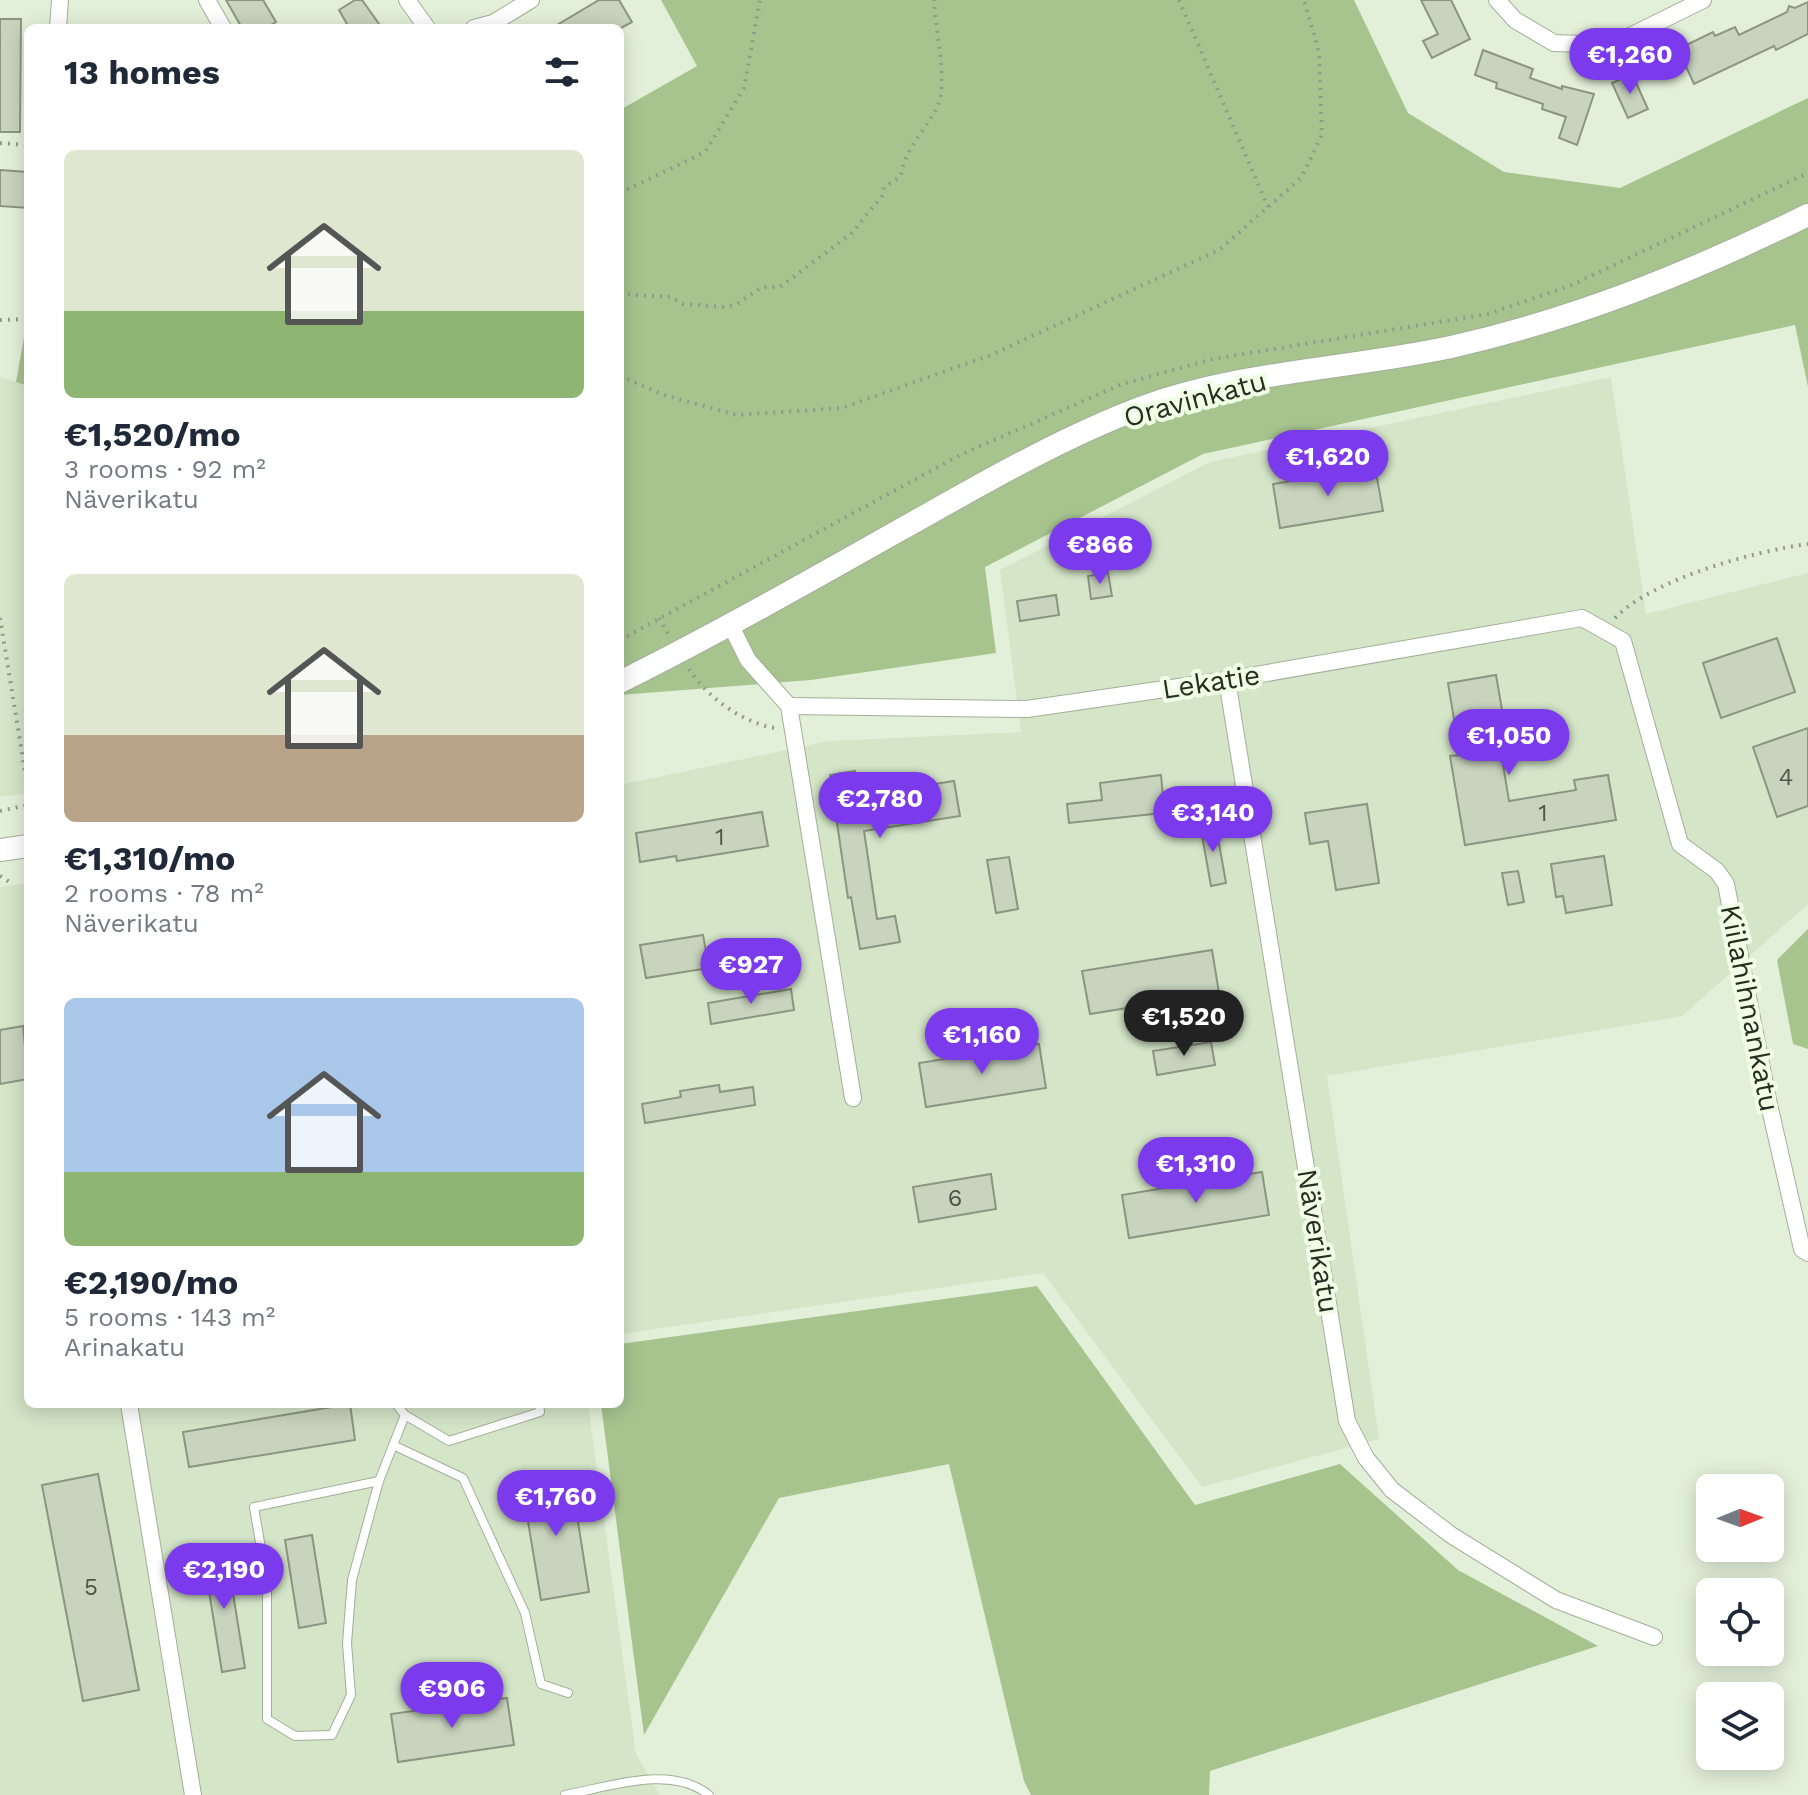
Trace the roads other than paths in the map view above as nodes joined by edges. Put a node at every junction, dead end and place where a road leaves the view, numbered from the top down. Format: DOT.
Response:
graph roads {
  1 [pos="60,0"];
  2 [pos="207,0"];
  3 [pos="407,0"];
  4 [pos="531,0"];
  5 [pos="1497,0"];
  6 [pos="1703,0"];
  7 [pos="58,24"];
  8 [pos="221,24"];
  9 [pos="424,24"];
  10 [pos="489,24"];
  11 [pos="1808,215"];
  12 [pos="731,626"];
  13 [pos="1623,641"];
  14 [pos="624,680"];
  15 [pos="1227,680"];
  16 [pos="789,706"];
  17 [pos="24,847"];
  18 [pos="0,850"];
  19 [pos="853,1098"];
  20 [pos="1808,1253"];
  21 [pos="130,1408"];
  22 [pos="399,1408"];
  23 [pos="540,1408"];
  24 [pos="405,1415"];
  25 [pos="393,1445"];
  26 [pos="379,1481"];
  27 [pos="1654,1637"];
  28 [pos="568,1693"];
  29 [pos="193,1795"];
  30 [pos="565,1795"];
  31 [pos="709,1795"];
  1 -- 7 [label="street"];
  2 -- 8 [label="street"];
  3 -- 9 [label="street"];
  4 -- 10 [label="street"];
  5 -- 6 [label="street"];
  11 -- 12 [label="street, Oravinkatu"];
  12 -- 14 [label="street, Oravinkatu"];
  12 -- 16 [label="street"];
  13 -- 15 [label="street, Lekatie"];
  13 -- 20 [label="street, Kiilahihnankatu"];
  15 -- 16 [label="street, Lekatie"];
  15 -- 27 [label="street, Näverikatu"];
  16 -- 19 [label="street"];
  17 -- 18 [label="street"];
  21 -- 29 [label="street"];
  22 -- 24 [label="lane"];
  23 -- 24 [label="lane"];
  24 -- 25 [label="lane"];
  25 -- 26 [label="lane"];
  25 -- 28 [label="lane"];
  26 -- 26 [label="lane"];
  30 -- 31 [label="lane"];
}
